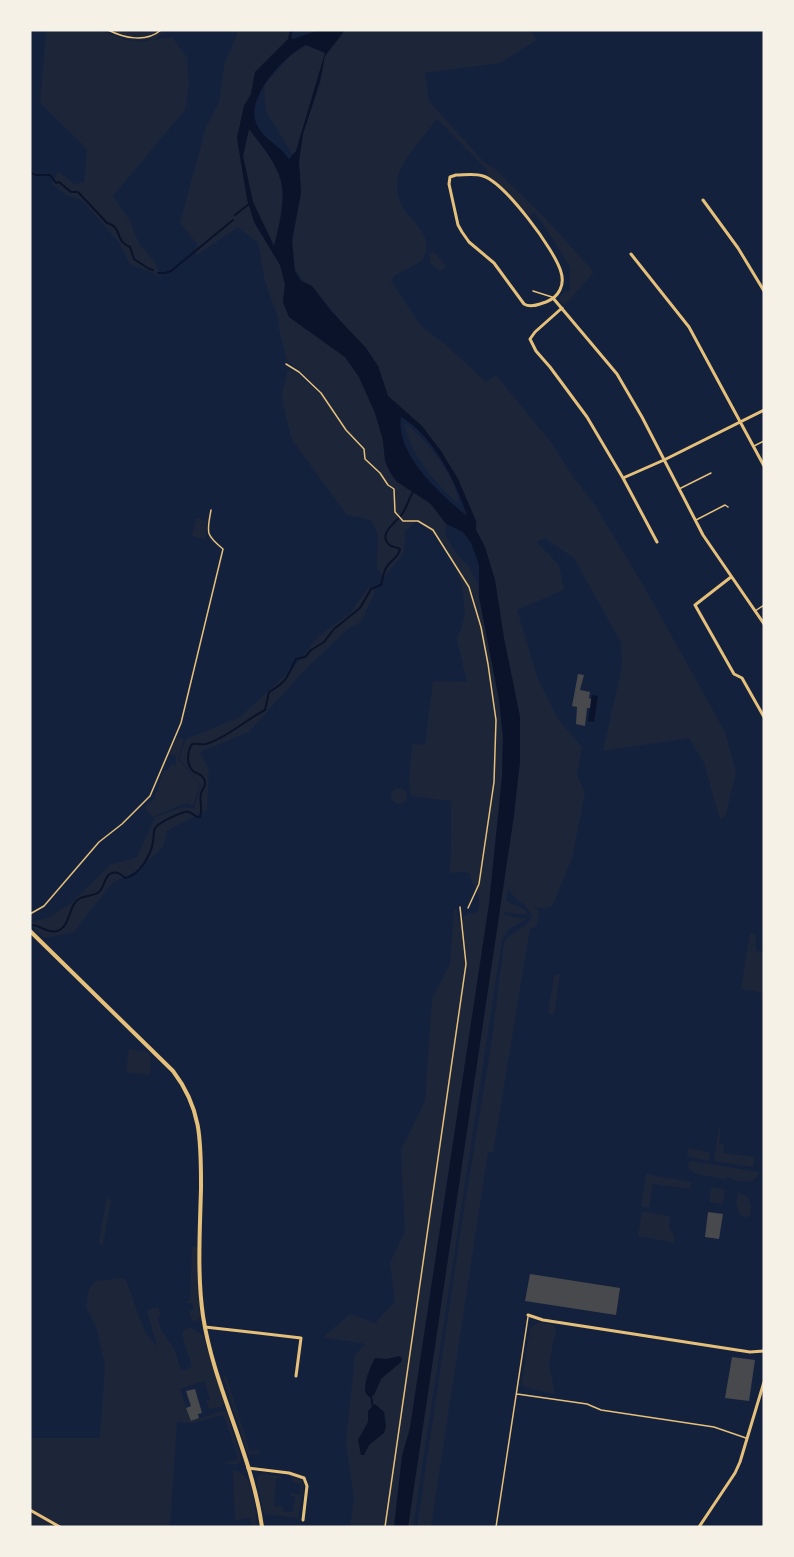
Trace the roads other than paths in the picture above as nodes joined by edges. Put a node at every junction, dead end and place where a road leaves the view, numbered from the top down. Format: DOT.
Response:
graph roads {
  1 [pos="704,200"];
  2 [pos="631,254"];
  3 [pos="533,291"];
  4 [pos="764,291"];
  5 [pos="553,298"];
  6 [pos="562,308"];
  7 [pos="764,410"];
  8 [pos="740,422"];
  9 [pos="764,441"];
  10 [pos="753,447"];
  11 [pos="664,460"];
  12 [pos="764,466"];
  13 [pos="711,473"];
  14 [pos="623,478"];
  15 [pos="679,489"];
  16 [pos="728,507"];
  17 [pos="695,521"];
  18 [pos="657,542"];
  19 [pos="731,577"];
  20 [pos="764,605"];
  21 [pos="755,611"];
  22 [pos="764,624"];
  23 [pos="764,717"];
  24 [pos="31,933"];
  25 [pos="528,1315"];
  26 [pos="205,1327"];
  27 [pos="764,1351"];
  28 [pos="296,1376"];
  29 [pos="764,1382"];
  30 [pos="517,1394"];
  31 [pos="747,1438"];
  32 [pos="248,1468"];
  33 [pos="30,1509"];
  34 [pos="303,1520"];
  35 [pos="60,1527"];
  36 [pos="262,1527"];
  37 [pos="496,1527"];
  38 [pos="699,1527"];
  1 -- 4 [label="street"];
  2 -- 8 [label="street"];
  3 -- 5 [label="lane"];
  5 -- 5 [label="street"];
  5 -- 6 [label="street"];
  6 -- 11 [label="street"];
  6 -- 14 [label="street"];
  7 -- 8 [label="street"];
  8 -- 10 [label="street"];
  8 -- 11 [label="street"];
  9 -- 10 [label="lane"];
  10 -- 12 [label="street"];
  11 -- 14 [label="street"];
  11 -- 15 [label="street"];
  13 -- 15 [label="lane"];
  14 -- 18 [label="street"];
  15 -- 17 [label="street"];
  16 -- 17 [label="lane"];
  17 -- 19 [label="street"];
  19 -- 21 [label="street"];
  19 -- 23 [label="street"];
  20 -- 21 [label="lane"];
  21 -- 22 [label="street"];
  24 -- 26 [label="street"];
  25 -- 27 [label="street"];
  25 -- 30 [label="lane"];
  26 -- 28 [label="street"];
  26 -- 32 [label="street"];
  29 -- 31 [label="street"];
  30 -- 31 [label="lane"];
  30 -- 37 [label="lane"];
  31 -- 38 [label="street"];
  32 -- 34 [label="street"];
  32 -- 36 [label="street"];
  33 -- 35 [label="street"];
}
